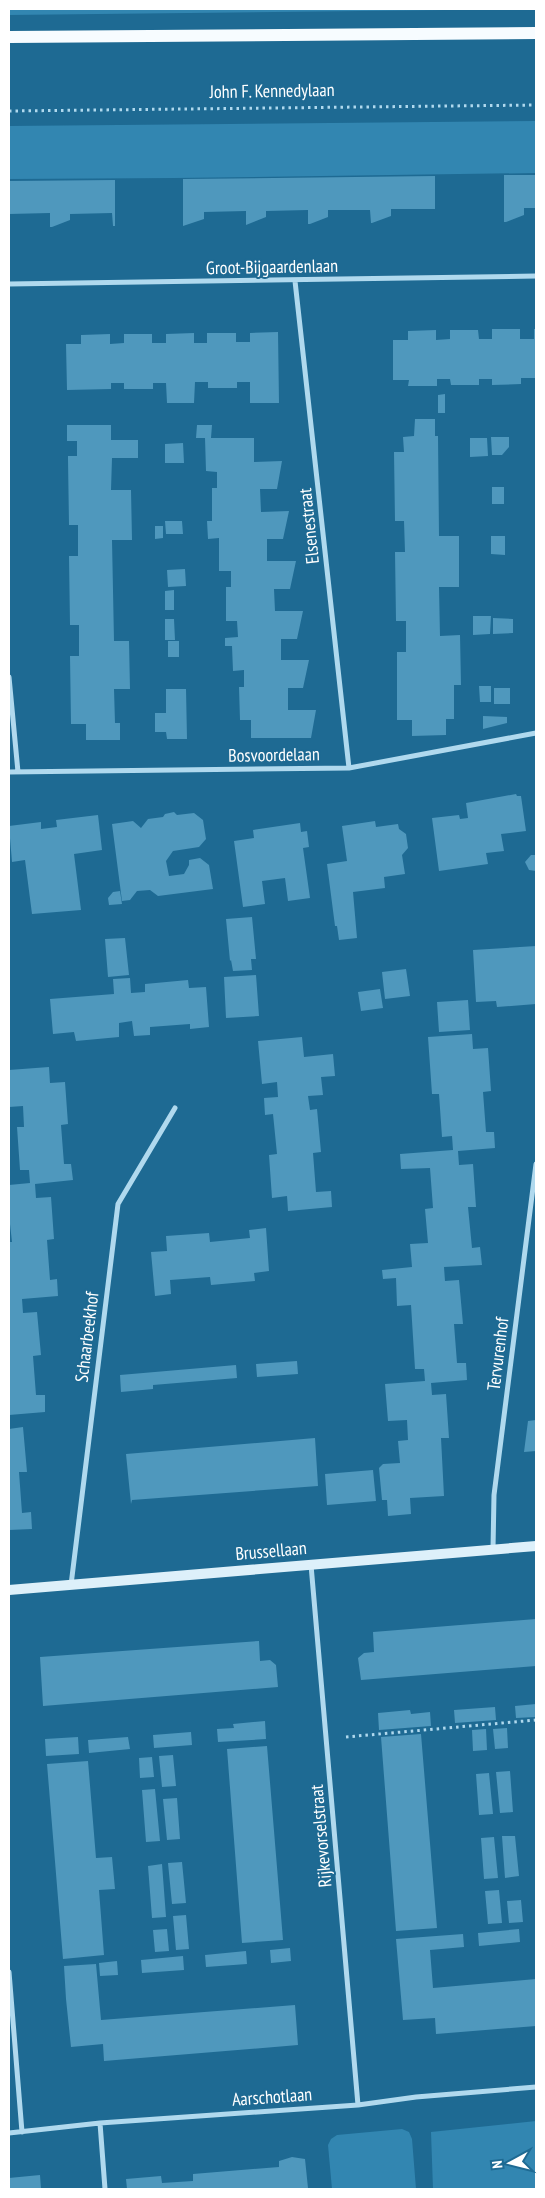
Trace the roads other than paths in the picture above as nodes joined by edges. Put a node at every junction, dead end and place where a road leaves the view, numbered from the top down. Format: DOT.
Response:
graph roads {
  1 [pos="536,32"];
  2 [pos="9,36"];
  3 [pos="536,276"];
  4 [pos="295,281"];
  5 [pos="9,284"];
  6 [pos="9,677"];
  7 [pos="536,733"];
  8 [pos="349,768"];
  9 [pos="9,772"];
  10 [pos="18,772"];
  11 [pos="175,1108"];
  12 [pos="536,1164"];
  13 [pos="536,1546"];
  14 [pos="493,1549"];
  15 [pos="311,1564"];
  16 [pos="71,1584"];
  17 [pos="9,1590"];
  18 [pos="9,1972"];
  19 [pos="536,2087"];
  20 [pos="358,2105"];
  21 [pos="100,2123"];
  22 [pos="22,2132"];
  23 [pos="9,2133"];
  24 [pos="105,2189"];
  1 -- 2 [label="main road"];
  3 -- 4 [label="street, Groot-Bijgaardenlaan"];
  4 -- 5 [label="street, Groot-Bijgaardenlaan"];
  4 -- 8 [label="street, Elsenestraat"];
  6 -- 10 [label="street"];
  7 -- 8 [label="street, Bosvoordelaan"];
  8 -- 10 [label="street, Bosvoordelaan"];
  9 -- 10 [label="street, Bosvoordelaan"];
  11 -- 16 [label="street, Schaarbeekhof"];
  12 -- 14 [label="street, Tervurenhof"];
  13 -- 14 [label="street, Brussellaan"];
  14 -- 15 [label="street, Brussellaan"];
  15 -- 16 [label="street, Brussellaan"];
  15 -- 20 [label="street, Rijkevorselstraat"];
  16 -- 17 [label="street, Brussellaan"];
  18 -- 22 [label="street"];
  19 -- 20 [label="street, Aarschotlaan"];
  20 -- 21 [label="street, Aarschotlaan"];
  21 -- 22 [label="street, Aarschotlaan"];
  21 -- 24 [label="street"];
  22 -- 23 [label="street, Aarschotlaan"];
}
